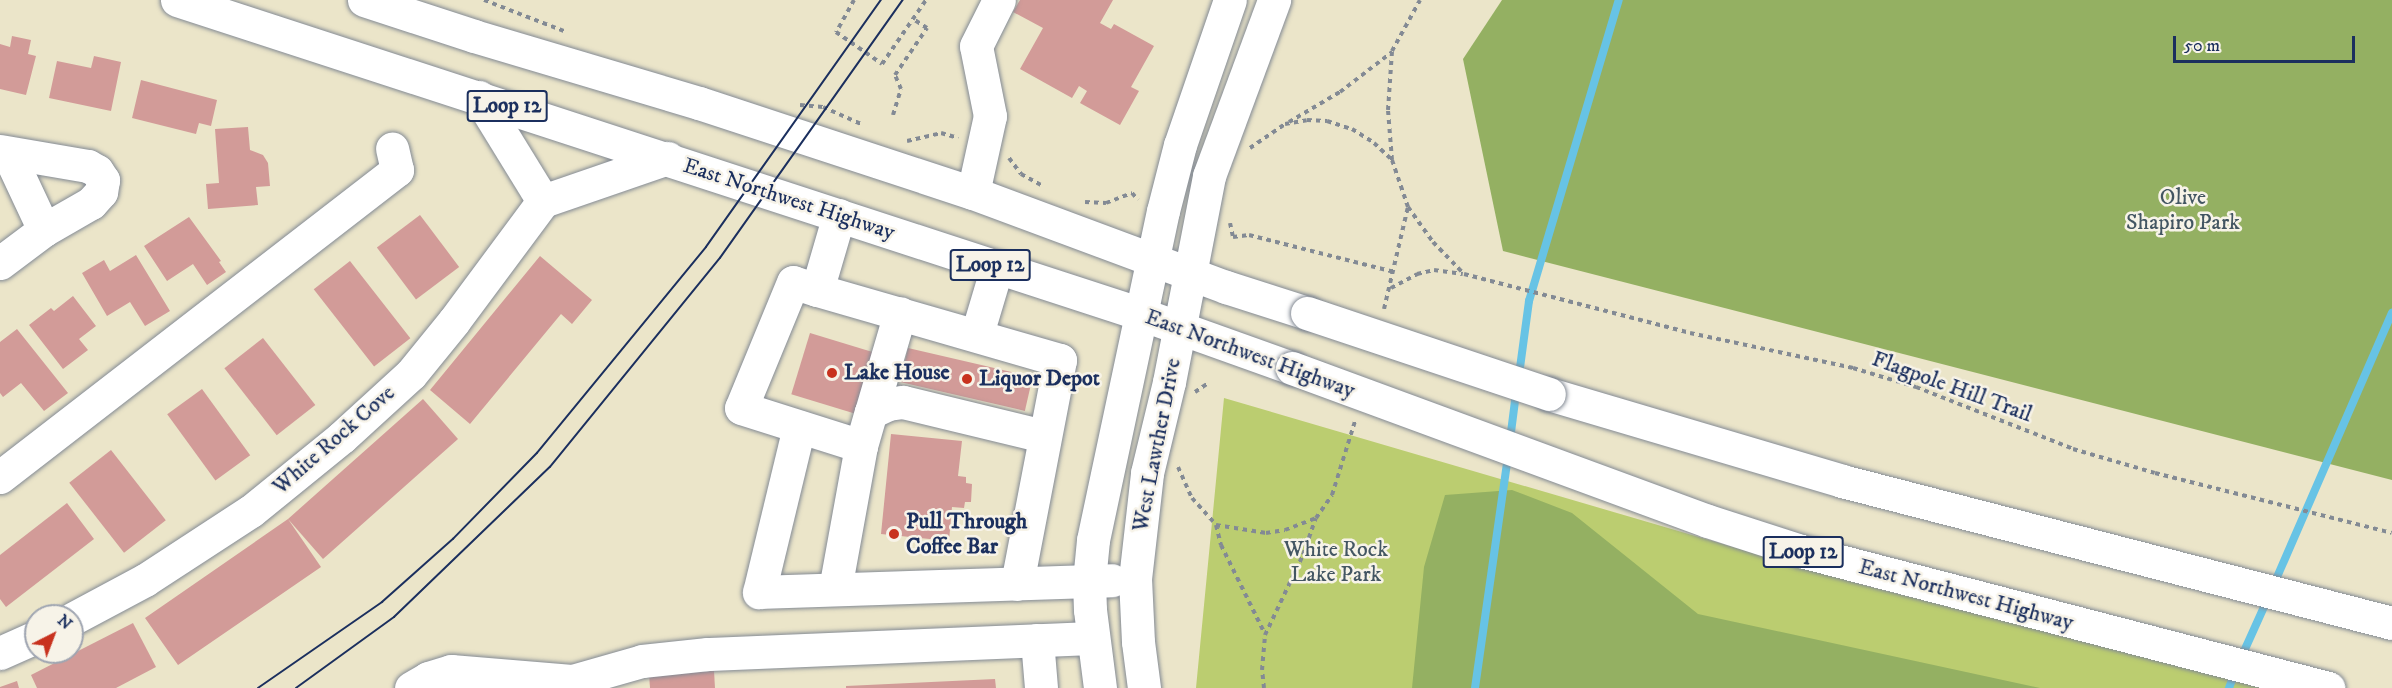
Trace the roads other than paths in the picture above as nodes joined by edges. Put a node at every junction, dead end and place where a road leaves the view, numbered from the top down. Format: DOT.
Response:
graph roads {
  1 [pos="177,0"];
  2 [pos="254,0"];
  3 [pos="364,0"];
  4 [pos="999,0"];
  5 [pos="1230,0"];
  6 [pos="1272,0"];
  7 [pos="346,54"];
  8 [pos="479,97"];
  9 [pos="392,149"];
  10 [pos="4,152"];
  11 [pos="668,159"];
  12 [pos="973,193"];
  13 [pos="543,201"];
  14 [pos="839,215"];
  15 [pos="44,230"];
  16 [pos="1153,258"];
  17 [pos="0,263"];
  18 [pos="997,267"];
  19 [pos="1189,273"];
  20 [pos="817,290"];
  21 [pos="900,313"];
  22 [pos="1141,314"];
  23 [pos="1180,328"];
  24 [pos="977,334"];
  25 [pos="871,412"];
  26 [pos="799,427"];
  27 [pos="1044,436"];
  28 [pos="861,446"];
  29 [pos="0,477"];
  30 [pos="1136,579"];
  31 [pos="1089,581"];
  32 [pos="1017,584"];
  33 [pos="835,589"];
  34 [pos="84,613"];
  35 [pos="2392,623"];
  36 [pos="1093,638"];
  37 [pos="1037,640"];
  38 [pos="24,642"];
  39 [pos="0,652"];
  40 [pos="411,688"];
  41 [pos="1041,688"];
  42 [pos="1100,688"];
  43 [pos="1144,688"];
  44 [pos="2328,688"];
  1 -- 7 [label="main road, East Northwest Highway / Loop 12"];
  2 -- 7 [label="main road"];
  3 -- 12 [label="main road"];
  4 -- 12 [label="main road"];
  5 -- 16 [label="main road, West Lawther Drive"];
  6 -- 19 [label="main road, West Lawther Drive"];
  7 -- 8 [label="main road, East Northwest Highway / Loop 12"];
  8 -- 11 [label="main road, East Northwest Highway / Loop 12"];
  8 -- 13 [label="main road"];
  9 -- 29 [label="main road"];
  10 -- 15 [label="main road"];
  10 -- 15 [label="main road"];
  11 -- 13 [label="main road"];
  11 -- 14 [label="main road, East Northwest Highway / Loop 12"];
  12 -- 16 [label="main road"];
  13 -- 34 [label="main road, White Rock Cove"];
  14 -- 18 [label="main road, East Northwest Highway / Loop 12"];
  14 -- 20 [label="main road"];
  15 -- 17 [label="main road"];
  16 -- 19 [label="main road"];
  16 -- 22 [label="main road, West Lawther Drive"];
  18 -- 22 [label="main road, East Northwest Highway / Loop 12"];
  18 -- 24 [label="main road"];
  19 -- 23 [label="main road, West Lawther Drive"];
  19 -- 35 [label="main road, bridge"];
  20 -- 21 [label="main road"];
  20 -- 26 [label="main road"];
  21 -- 24 [label="main road"];
  21 -- 25 [label="main road"];
  22 -- 23 [label="main road, East Northwest Highway / Loop 12"];
  22 -- 31 [label="main road, West Lawther Drive"];
  23 -- 30 [label="main road, West Lawther Drive"];
  23 -- 44 [label="main road, East Northwest Highway / Loop 12, bridge"];
  24 -- 27 [label="main road"];
  25 -- 27 [label="main road"];
  25 -- 28 [label="main road"];
  26 -- 28 [label="main road"];
  26 -- 33 [label="main road"];
  27 -- 32 [label="main road"];
  28 -- 33 [label="main road"];
  30 -- 31 [label="main road"];
  30 -- 43 [label="main road, West Lawther Drive"];
  31 -- 32 [label="main road"];
  31 -- 36 [label="main road, West Lawther Drive"];
  32 -- 33 [label="main road"];
  36 -- 37 [label="main road"];
  36 -- 42 [label="main road, West Lawther Drive"];
  37 -- 40 [label="main road"];
  37 -- 41 [label="main road"];
  38 -- 39 [label="main road"];
}
